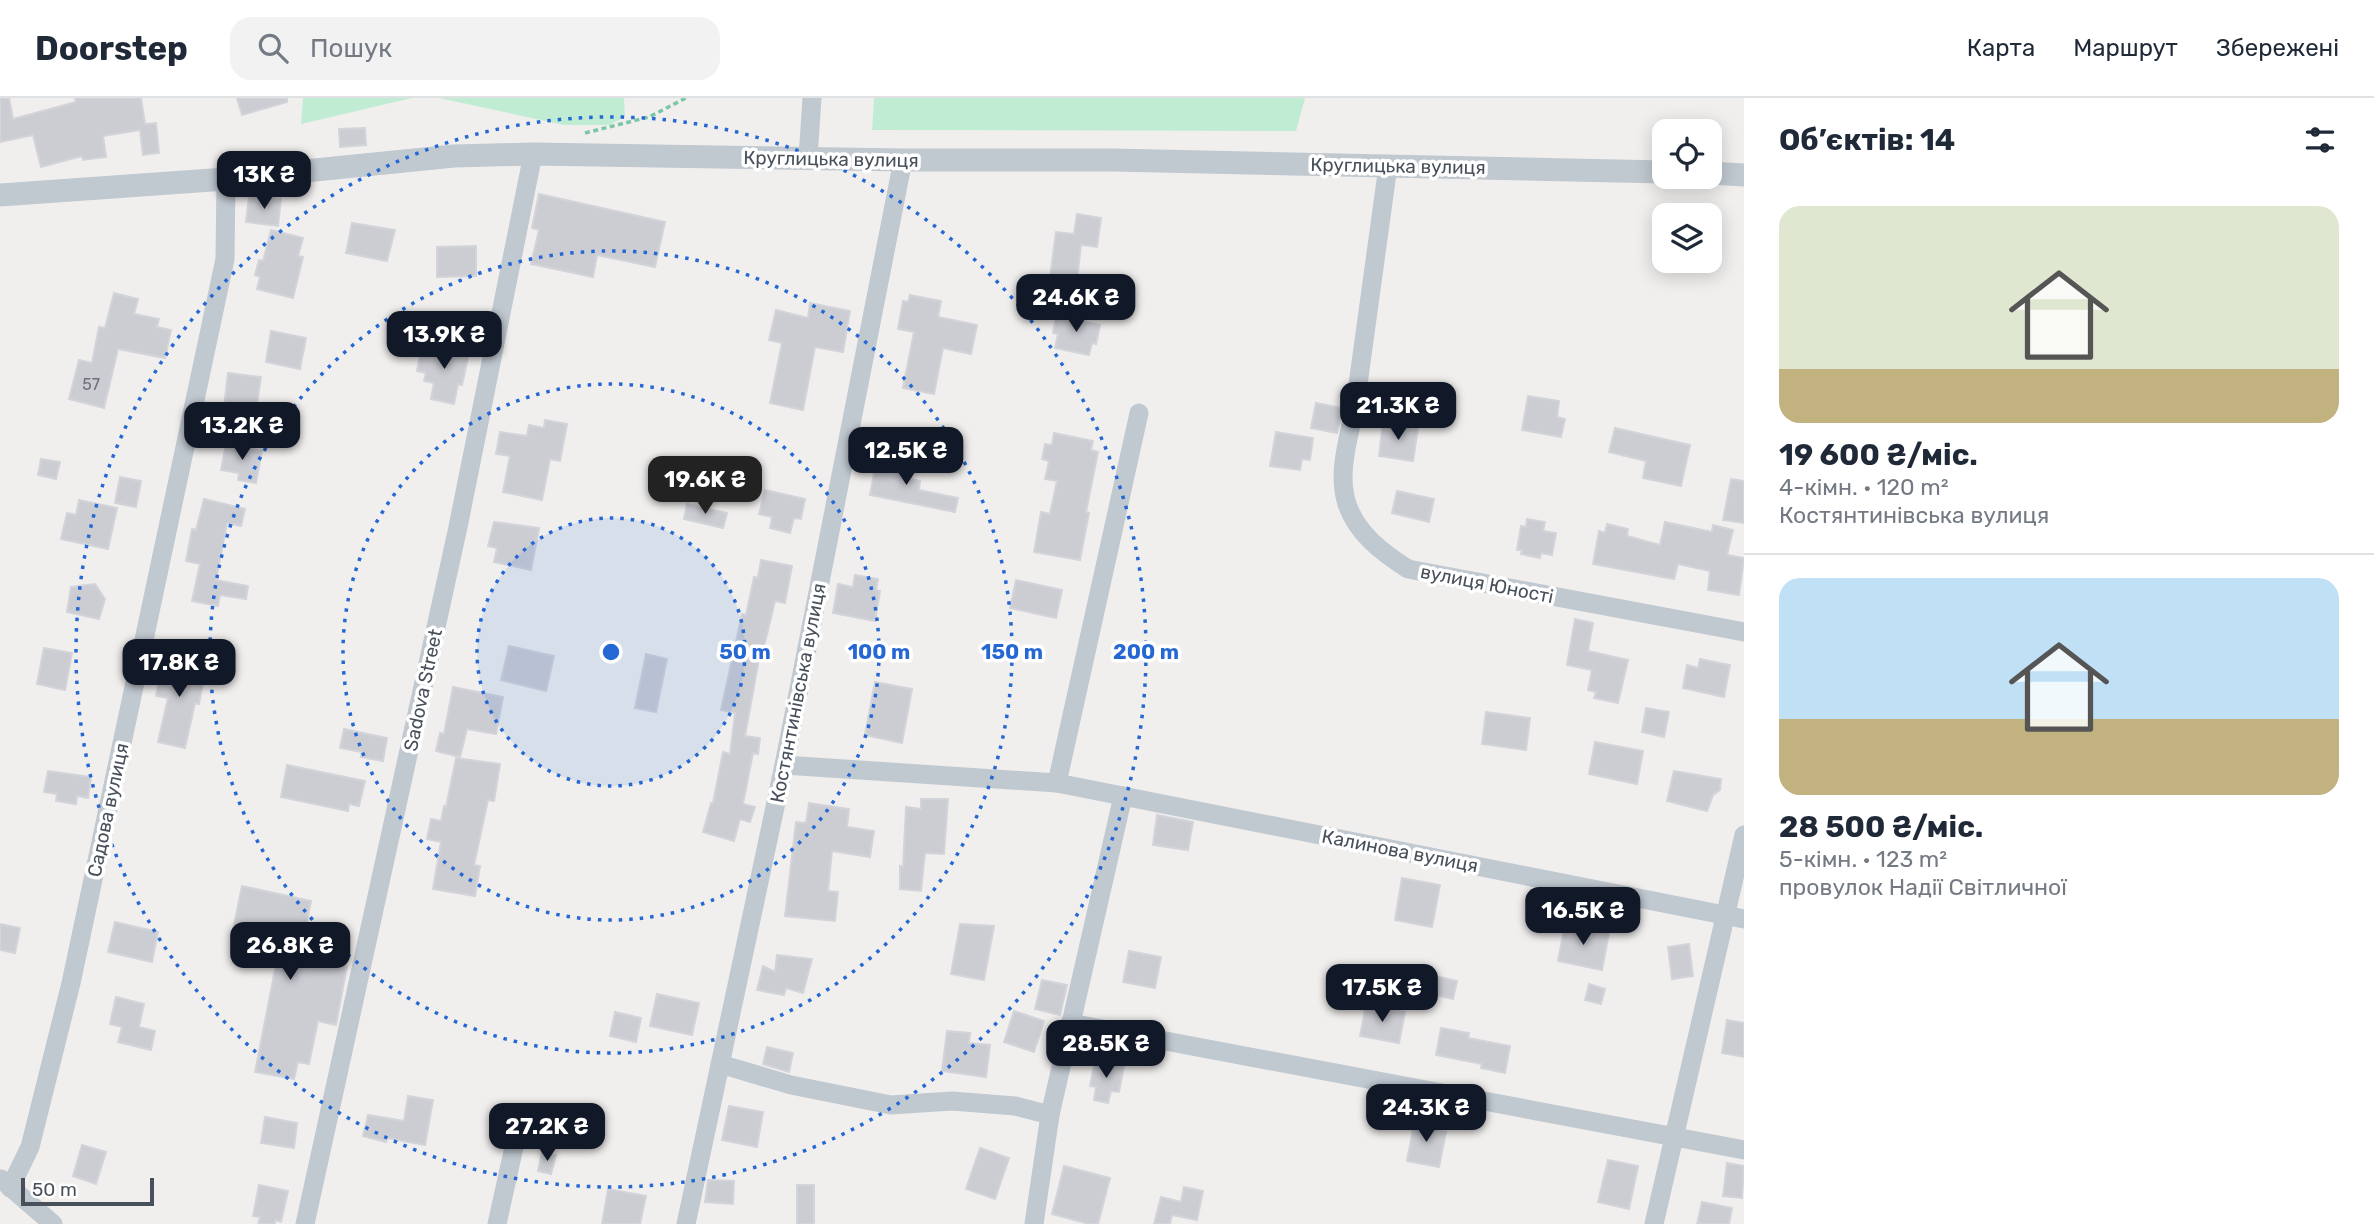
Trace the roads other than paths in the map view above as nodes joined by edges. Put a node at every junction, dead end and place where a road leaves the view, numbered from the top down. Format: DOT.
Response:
graph roads {
  1 [pos="812,98"];
  2 [pos="533,154"];
  3 [pos="808,158"];
  4 [pos="903,160"];
  5 [pos="1388,166"];
  6 [pos="1652,172"];
  7 [pos="1722,173"];
  8 [pos="1744,174"];
  9 [pos="226,179"];
  10 [pos="0,195"];
  11 [pos="1139,413"];
  12 [pos="1744,632"];
  13 [pos="784,765"];
  14 [pos="1057,783"];
  15 [pos="1123,796"];
  16 [pos="1744,835"];
  17 [pos="1735,917"];
  18 [pos="1070,1023"];
  19 [pos="720,1064"];
  20 [pos="1050,1115"];
  21 [pos="520,1120"];
  22 [pos="1674,1135"];
  23 [pos="1744,1150"];
  24 [pos="5,1183"];
  25 [pos="53,1224"];
  26 [pos="305,1224"];
  27 [pos="498,1224"];
  28 [pos="685,1224"];
  29 [pos="1034,1224"];
  30 [pos="1654,1224"];
  1 -- 3 [label="street"];
  2 -- 3 [label="street, Круглицька вулиця"];
  2 -- 9 [label="street, Круглицька вулиця"];
  2 -- 26 [label="street, Sadova Street"];
  3 -- 4 [label="street, Круглицька вулиця"];
  4 -- 5 [label="street, Круглицька вулиця"];
  4 -- 13 [label="street, Костянтинівська вулиця"];
  5 -- 6 [label="street, Круглицька вулиця"];
  5 -- 12 [label="street, вулиця Юності"];
  7 -- 8 [label="street"];
  9 -- 10 [label="street, Круглицька вулиця"];
  9 -- 24 [label="street, Садова вулиця"];
  11 -- 14 [label="street"];
  13 -- 14 [label="street, Калинова вулиця"];
  13 -- 19 [label="street, Костянтинівська вулиця"];
  14 -- 15 [label="street, Калинова вулиця"];
  15 -- 17 [label="street, Калинова вулиця"];
  15 -- 18 [label="street"];
  16 -- 17 [label="street"];
  17 -- 22 [label="street"];
  18 -- 20 [label="street"];
  18 -- 22 [label="street"];
  19 -- 20 [label="street"];
  19 -- 28 [label="street, Костянтинівська вулиця"];
  20 -- 29 [label="street"];
  21 -- 27 [label="street"];
  22 -- 23 [label="street"];
  22 -- 30 [label="street"];
  24 -- 25 [label="street"];
}
